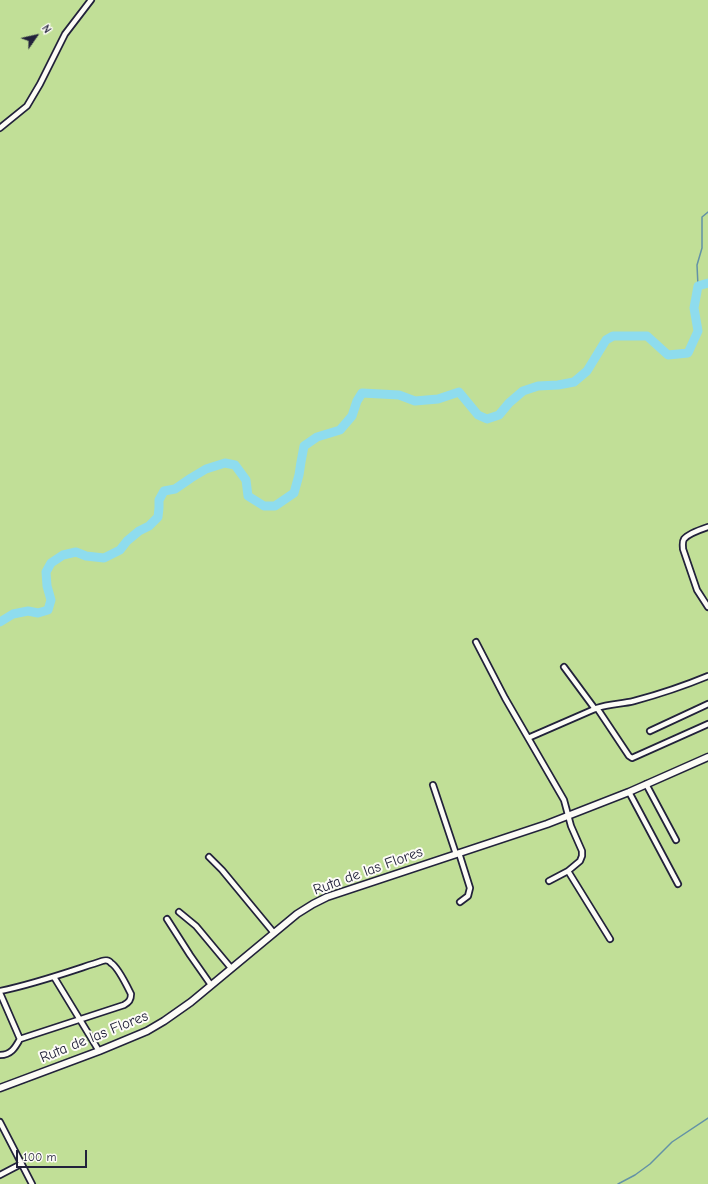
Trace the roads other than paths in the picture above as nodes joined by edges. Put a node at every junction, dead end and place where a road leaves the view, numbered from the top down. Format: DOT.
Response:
graph roads {
  1 [pos="92,0"];
  2 [pos="0,128"];
  3 [pos="708,527"];
  4 [pos="708,607"];
  5 [pos="476,642"];
  6 [pos="564,667"];
  7 [pos="708,676"];
  8 [pos="708,704"];
  9 [pos="596,709"];
  10 [pos="708,724"];
  11 [pos="650,731"];
  12 [pos="528,738"];
  13 [pos="708,757"];
  14 [pos="646,784"];
  15 [pos="433,785"];
  16 [pos="629,792"];
  17 [pos="568,816"];
  18 [pos="676,840"];
  19 [pos="458,853"];
  20 [pos="209,857"];
  21 [pos="568,872"];
  22 [pos="549,880"];
  23 [pos="678,884"];
  24 [pos="460,902"];
  25 [pos="179,912"];
  26 [pos="167,919"];
  27 [pos="274,933"];
  28 [pos="610,939"];
  29 [pos="232,968"];
  30 [pos="54,977"];
  31 [pos="211,985"];
  32 [pos="0,992"];
  33 [pos="80,1018"];
  34 [pos="20,1039"];
  35 [pos="99,1051"];
  36 [pos="0,1055"];
  37 [pos="0,1088"];
  38 [pos="0,1122"];
  39 [pos="21,1164"];
  40 [pos="0,1175"];
  41 [pos="32,1184"];
  1 -- 2 [label="street"];
  3 -- 4 [label="street"];
  5 -- 12 [label="street"];
  6 -- 9 [label="street"];
  7 -- 9 [label="street"];
  8 -- 11 [label="street"];
  9 -- 10 [label="street"];
  9 -- 12 [label="street"];
  12 -- 17 [label="street"];
  13 -- 14 [label="main road, Ruta de las Flores"];
  14 -- 16 [label="main road, Ruta de las Flores"];
  14 -- 18 [label="street"];
  15 -- 19 [label="street"];
  16 -- 17 [label="main road, Ruta de las Flores"];
  16 -- 23 [label="street"];
  17 -- 19 [label="main road, Ruta de las Flores"];
  17 -- 21 [label="street"];
  19 -- 24 [label="street"];
  19 -- 27 [label="main road, Ruta de las Flores"];
  20 -- 27 [label="street"];
  21 -- 22 [label="street"];
  21 -- 28 [label="street"];
  25 -- 29 [label="street"];
  26 -- 31 [label="street"];
  27 -- 29 [label="main road, Ruta de las Flores"];
  29 -- 31 [label="main road, Ruta de las Flores"];
  30 -- 32 [label="street"];
  30 -- 33 [label="street"];
  30 -- 33 [label="street"];
  31 -- 35 [label="main road, Ruta de las Flores"];
  32 -- 34 [label="street"];
  33 -- 34 [label="street"];
  33 -- 35 [label="street"];
  34 -- 36 [label="street"];
  35 -- 37 [label="main road, Ruta de las Flores"];
  38 -- 39 [label="street"];
  39 -- 40 [label="street"];
  39 -- 41 [label="street"];
}
